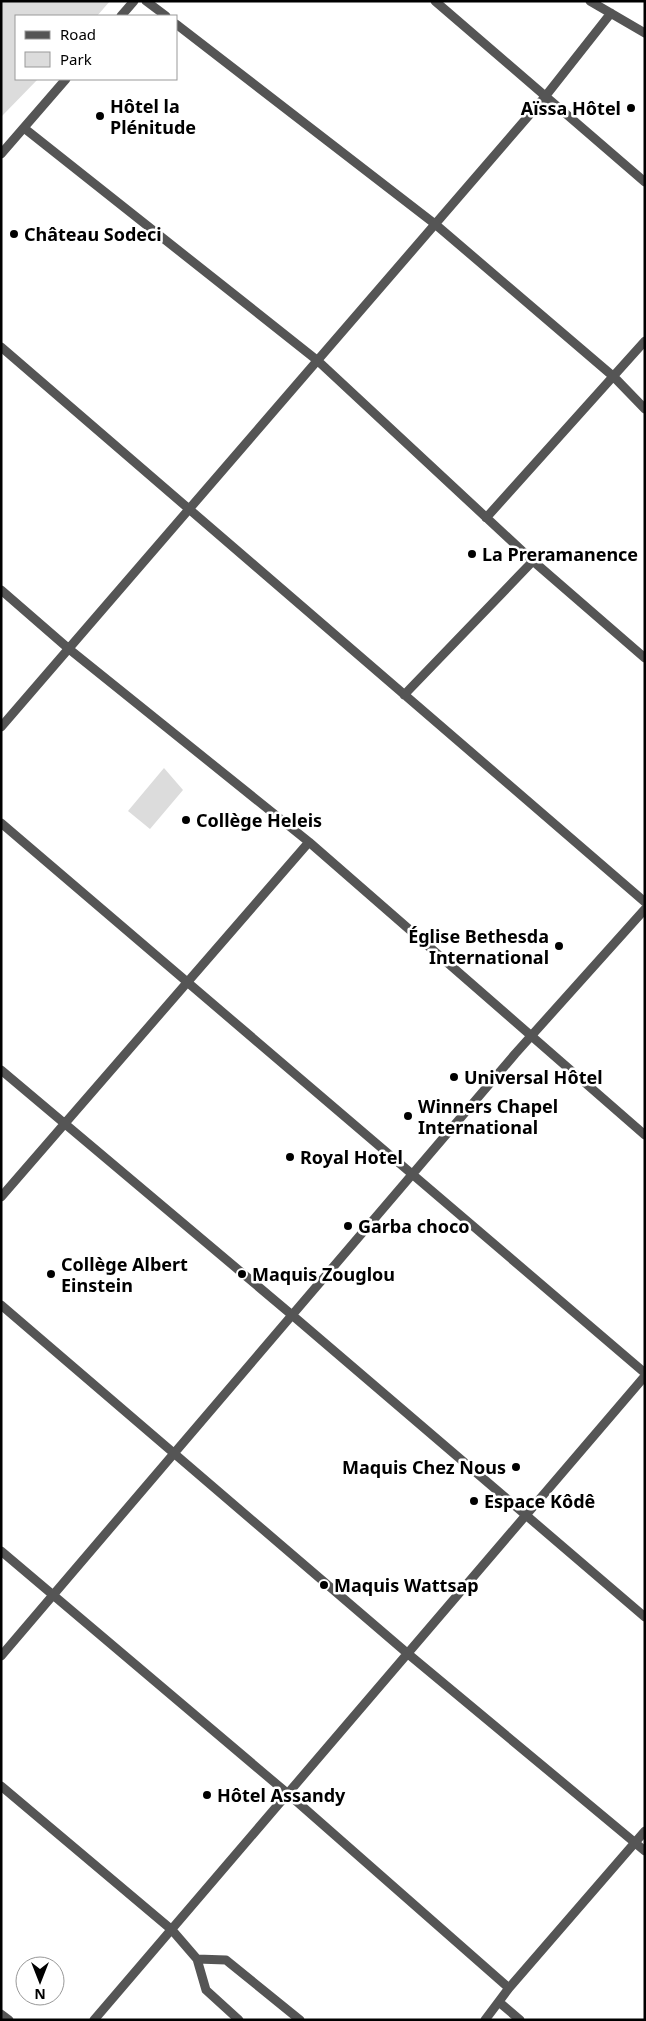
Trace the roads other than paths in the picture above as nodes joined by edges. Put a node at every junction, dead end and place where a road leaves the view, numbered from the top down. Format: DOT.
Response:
graph roads {
  1 [pos="134,1"];
  2 [pos="146,1"];
  3 [pos="435,1"];
  4 [pos="590,1"];
  5 [pos="610,13"];
  6 [pos="122,15"];
  7 [pos="165,15"];
  8 [pos="178,26"];
  9 [pos="645,33"];
  10 [pos="65,80"];
  11 [pos="544,98"];
  12 [pos="24,128"];
  13 [pos="1,154"];
  14 [pos="645,182"];
  15 [pos="435,224"];
  16 [pos="645,341"];
  17 [pos="1,348"];
  18 [pos="318,361"];
  19 [pos="614,377"];
  20 [pos="645,410"];
  21 [pos="190,509"];
  22 [pos="486,518"];
  23 [pos="533,561"];
  24 [pos="1,590"];
  25 [pos="69,649"];
  26 [pos="645,658"];
  27 [pos="404,695"];
  28 [pos="1,727"];
  29 [pos="1,823"];
  30 [pos="309,842"];
  31 [pos="645,902"];
  32 [pos="645,909"];
  33 [pos="187,982"];
  34 [pos="530,1037"];
  35 [pos="1,1070"];
  36 [pos="65,1123"];
  37 [pos="645,1135"];
  38 [pos="412,1174"];
  39 [pos="1,1197"];
  40 [pos="1,1304"];
  41 [pos="292,1315"];
  42 [pos="645,1374"];
  43 [pos="176,1454"];
  44 [pos="527,1516"];
  45 [pos="1,1551"];
  46 [pos="54,1596"];
  47 [pos="645,1617"];
  48 [pos="407,1653"];
  49 [pos="1,1656"];
  50 [pos="1,1786"];
  51 [pos="288,1793"];
  52 [pos="645,1831"];
  53 [pos="634,1843"];
  54 [pos="645,1851"];
  55 [pos="172,1930"];
  56 [pos="197,1959"];
  57 [pos="509,1988"];
  58 [pos="498,2002"];
  59 [pos="94,2020"];
  60 [pos="239,2020"];
  61 [pos="300,2020"];
  62 [pos="485,2020"];
  63 [pos="520,2020"];
  1 -- 6 [label="street"];
  2 -- 7 [label="street"];
  3 -- 11 [label="street"];
  4 -- 5 [label="street"];
  5 -- 9 [label="street"];
  5 -- 11 [label="street"];
  8 -- 15 [label="street"];
  10 -- 12 [label="street"];
  11 -- 14 [label="street"];
  11 -- 15 [label="street"];
  12 -- 13 [label="street"];
  12 -- 18 [label="street"];
  15 -- 18 [label="street"];
  15 -- 19 [label="street"];
  16 -- 19 [label="street"];
  17 -- 21 [label="street"];
  18 -- 21 [label="street"];
  18 -- 22 [label="street"];
  19 -- 20 [label="street"];
  19 -- 22 [label="street"];
  21 -- 25 [label="street"];
  21 -- 27 [label="street"];
  22 -- 23 [label="street"];
  23 -- 26 [label="street"];
  23 -- 27 [label="street"];
  24 -- 25 [label="street"];
  25 -- 28 [label="street"];
  25 -- 30 [label="street"];
  27 -- 31 [label="street"];
  29 -- 33 [label="street"];
  30 -- 33 [label="street"];
  30 -- 34 [label="street"];
  32 -- 34 [label="street"];
  33 -- 36 [label="street"];
  33 -- 38 [label="street"];
  34 -- 37 [label="street"];
  34 -- 38 [label="street"];
  35 -- 36 [label="street"];
  36 -- 39 [label="street"];
  36 -- 41 [label="street"];
  38 -- 41 [label="street"];
  38 -- 42 [label="street"];
  40 -- 43 [label="street"];
  41 -- 43 [label="street"];
  41 -- 44 [label="street"];
  42 -- 44 [label="street"];
  43 -- 46 [label="street"];
  43 -- 48 [label="street"];
  44 -- 47 [label="street"];
  44 -- 48 [label="street"];
  45 -- 46 [label="street"];
  46 -- 49 [label="street"];
  46 -- 51 [label="street"];
  48 -- 51 [label="street"];
  48 -- 53 [label="street"];
  50 -- 55 [label="street"];
  51 -- 55 [label="street"];
  51 -- 57 [label="street"];
  52 -- 53 [label="street"];
  53 -- 54 [label="street"];
  53 -- 57 [label="street"];
  55 -- 56 [label="street"];
  55 -- 59 [label="street"];
  56 -- 60 [label="street"];
  56 -- 61 [label="street"];
  57 -- 58 [label="street"];
  58 -- 62 [label="street"];
  58 -- 63 [label="street"];
}
